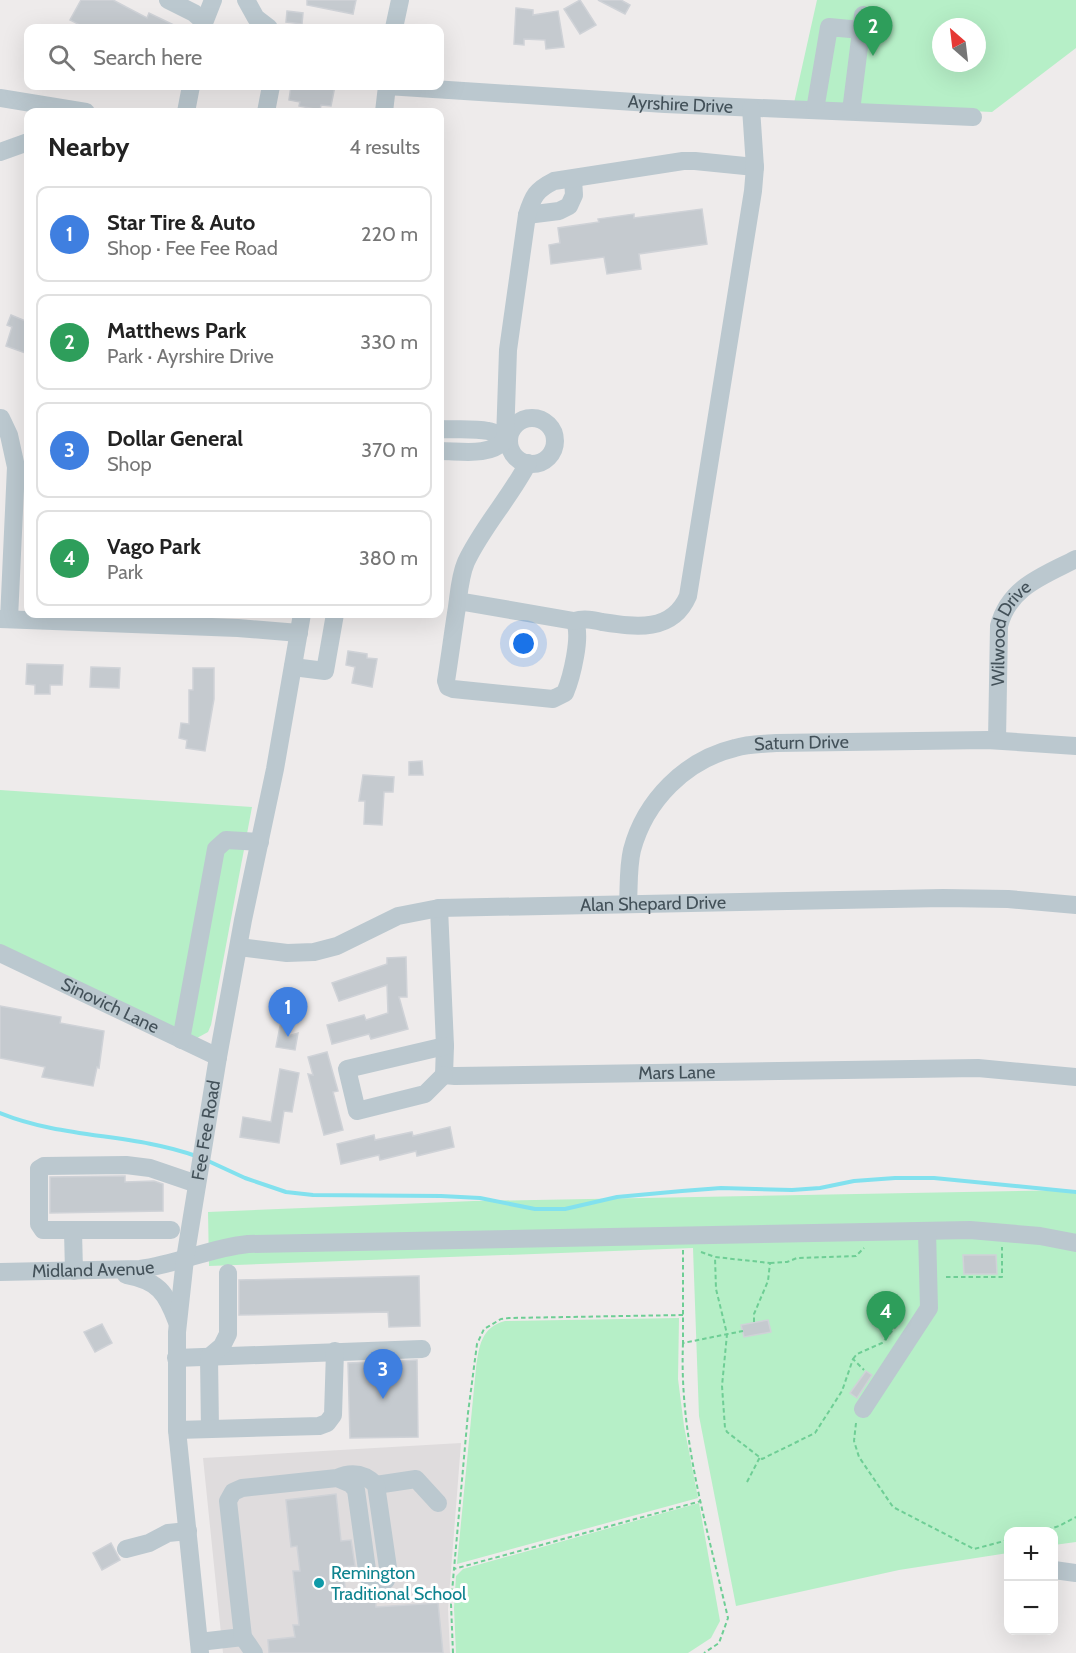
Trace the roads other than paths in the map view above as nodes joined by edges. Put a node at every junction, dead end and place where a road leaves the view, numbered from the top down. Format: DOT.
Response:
graph roads {
  1 [pos="168,0"];
  2 [pos="213,0"];
  3 [pos="246,0"];
  4 [pos="400,0"];
  5 [pos="202,24"];
  6 [pos="203,24"];
  7 [pos="264,24"];
  8 [pos="395,24"];
  9 [pos="444,89"];
  10 [pos="190,90"];
  11 [pos="270,90"];
  12 [pos="387,90"];
  13 [pos="0,98"];
  14 [pos="61,108"];
  15 [pos="187,108"];
  16 [pos="267,108"];
  17 [pos="384,108"];
  18 [pos="751,108"];
  19 [pos="815,110"];
  20 [pos="851,111"];
  21 [pos="973,117"];
  22 [pos="24,143"];
  23 [pos="0,152"];
  24 [pos="755,167"];
  25 [pos="573,179"];
  26 [pos="527,215"];
  27 [pos="1,418"];
  28 [pos="444,429"];
  29 [pos="507,441"];
  30 [pos="444,451"];
  31 [pos="528,463"];
  32 [pos="1076,559"];
  33 [pos="458,601"];
  34 [pos="301,618"];
  35 [pos="333,618"];
  36 [pos="4,619"];
  37 [pos="574,621"];
  38 [pos="299,633"];
  39 [pos="293,667"];
  40 [pos="997,740"];
  41 [pos="1076,746"];
  42 [pos="260,842"];
  43 [pos="628,904"];
  44 [pos="1076,905"];
  45 [pos="439,908"];
  46 [pos="239,947"];
  47 [pos="0,953"];
  48 [pos="181,1040"];
  49 [pos="445,1046"];
  50 [pos="218,1057"];
  51 [pos="444,1075"];
  52 [pos="1076,1077"];
  53 [pos="197,1182"];
  54 [pos="171,1230"];
  55 [pos="73,1231"];
  56 [pos="927,1231"];
  57 [pos="1076,1242"];
  58 [pos="185,1259"];
  59 [pos="74,1271"];
  60 [pos="104,1271"];
  61 [pos="0,1272"];
  62 [pos="228,1273"];
  63 [pos="178,1324"];
  64 [pos="422,1349"];
  65 [pos="335,1352"];
  66 [pos="208,1357"];
  67 [pos="176,1358"];
  68 [pos="863,1409"];
  69 [pos="210,1429"];
  70 [pos="177,1430"];
  71 [pos="337,1478"];
  72 [pos="376,1485"];
  73 [pos="438,1503"];
  74 [pos="188,1532"];
  75 [pos="126,1549"];
  76 [pos="1058,1571"];
  77 [pos="1076,1573"];
  78 [pos="243,1637"];
  79 [pos="200,1647"];
  80 [pos="254,1653"];
  1 -- 5 [label="street"];
  2 -- 6 [label="street"];
  3 -- 7 [label="street"];
  4 -- 8 [label="street"];
  9 -- 18 [label="street, Ayrshire Drive"];
  10 -- 15 [label="street"];
  11 -- 16 [label="street"];
  12 -- 17 [label="street"];
  13 -- 14 [label="street"];
  18 -- 19 [label="street, Ayrshire Drive"];
  18 -- 24 [label="street"];
  19 -- 20 [label="street, Ayrshire Drive"];
  19 -- 20 [label="street"];
  20 -- 21 [label="street, Ayrshire Drive"];
  22 -- 23 [label="street"];
  24 -- 25 [label="street"];
  24 -- 37 [label="street"];
  25 -- 26 [label="street"];
  25 -- 26 [label="street"];
  26 -- 29 [label="street"];
  27 -- 36 [label="street"];
  28 -- 29 [label="street"];
  29 -- 30 [label="street"];
  29 -- 31 [label="street"];
  29 -- 31 [label="street"];
  31 -- 33 [label="street"];
  32 -- 40 [label="street, Wilwood Drive"];
  33 -- 37 [label="street"];
  33 -- 37 [label="street"];
  34 -- 38 [label="street, Fee Fee Road"];
  35 -- 39 [label="street"];
  36 -- 38 [label="street"];
  38 -- 39 [label="street, Fee Fee Road"];
  39 -- 42 [label="street, Fee Fee Road"];
  40 -- 41 [label="street, Saturn Drive"];
  40 -- 43 [label="street, Saturn Drive"];
  42 -- 46 [label="street, Fee Fee Road"];
  42 -- 48 [label="street"];
  43 -- 44 [label="street, Alan Shepard Drive"];
  43 -- 45 [label="street, Alan Shepard Drive"];
  45 -- 46 [label="street, Alan Shepard Drive"];
  45 -- 49 [label="street"];
  46 -- 50 [label="street, Fee Fee Road"];
  47 -- 48 [label="street, Sinovich Lane"];
  48 -- 50 [label="street, Sinovich Lane"];
  49 -- 51 [label="street"];
  49 -- 51 [label="street"];
  50 -- 53 [label="street, Fee Fee Road"];
  51 -- 52 [label="street, Mars Lane"];
  53 -- 55 [label="street"];
  53 -- 58 [label="street, Fee Fee Road"];
  54 -- 55 [label="street"];
  55 -- 59 [label="street"];
  56 -- 57 [label="street, Midland Avenue"];
  56 -- 58 [label="street, Midland Avenue"];
  56 -- 68 [label="street"];
  58 -- 60 [label="street, Midland Avenue"];
  58 -- 63 [label="street, Fee Fee Road"];
  59 -- 60 [label="street, Midland Avenue"];
  59 -- 61 [label="street, Midland Avenue"];
  60 -- 63 [label="street"];
  62 -- 66 [label="street"];
  63 -- 67 [label="street, Fee Fee Road"];
  64 -- 65 [label="street"];
  65 -- 66 [label="street"];
  65 -- 69 [label="street"];
  66 -- 67 [label="street"];
  66 -- 69 [label="street"];
  67 -- 70 [label="street, Fee Fee Road"];
  69 -- 70 [label="street"];
  70 -- 74 [label="street, Fee Fee Road"];
  71 -- 72 [label="street"];
  71 -- 72 [label="street"];
  71 -- 78 [label="street"];
  72 -- 73 [label="street"];
  74 -- 75 [label="street"];
  74 -- 79 [label="street, Fee Fee Road"];
  76 -- 77 [label="street"];
  78 -- 79 [label="street"];
  78 -- 80 [label="street"];
}
